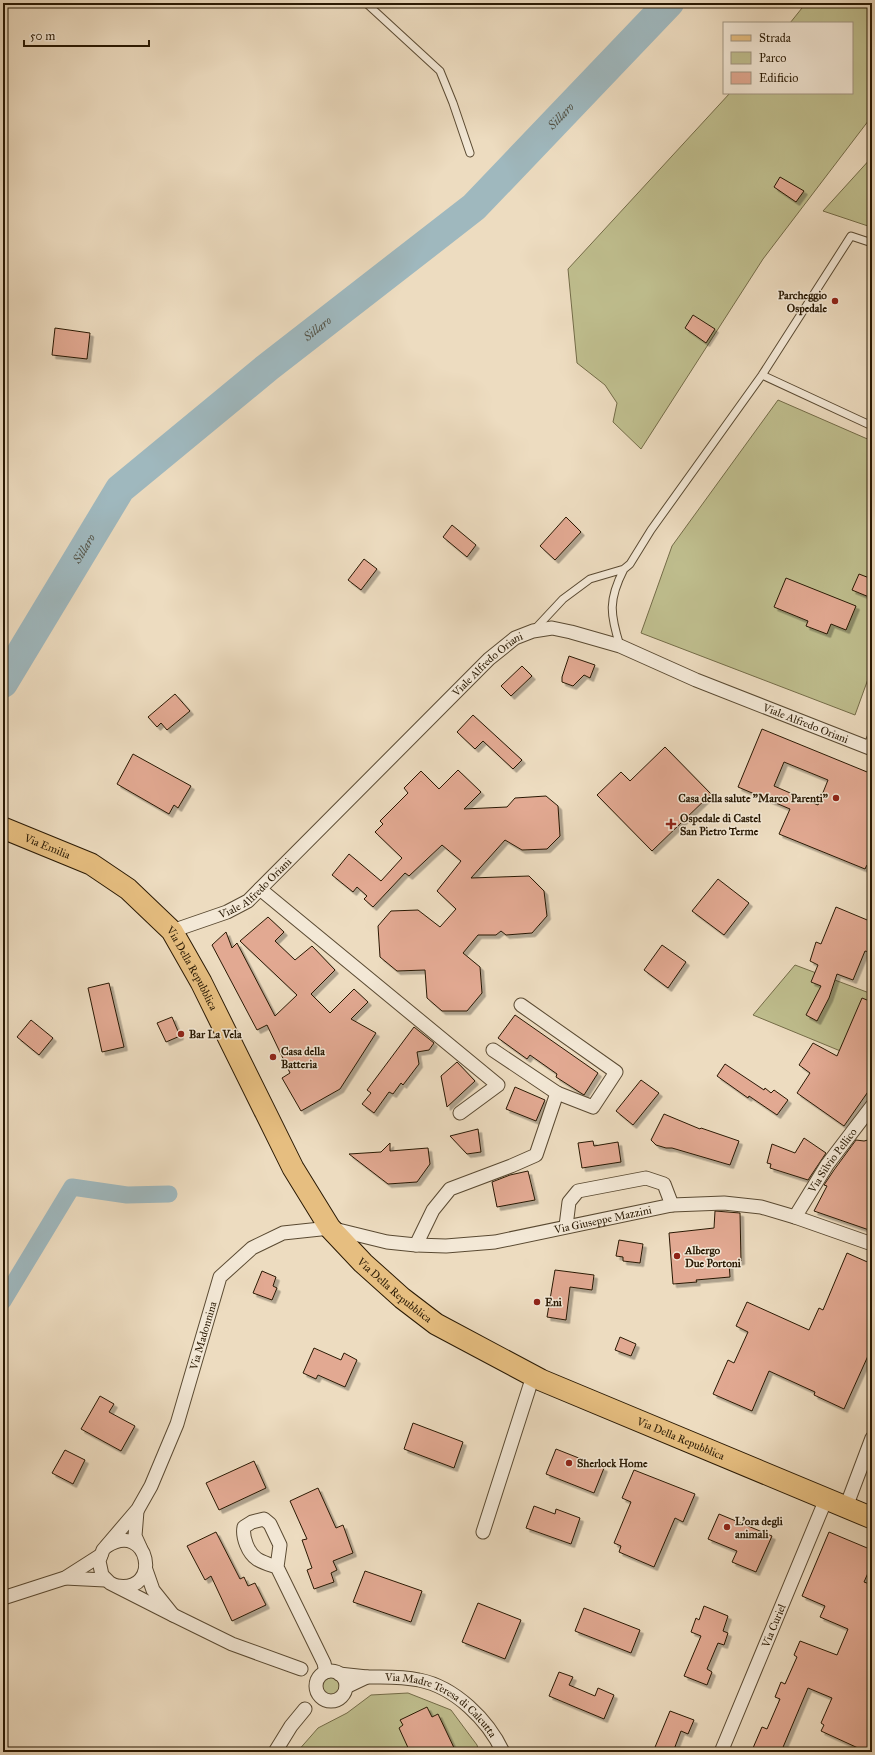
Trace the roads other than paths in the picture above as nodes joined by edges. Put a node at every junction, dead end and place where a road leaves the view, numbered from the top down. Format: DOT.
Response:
graph roads {
  1 [pos="366,3"];
  2 [pos="470,153"];
  3 [pos="872,243"];
  4 [pos="762,376"];
  5 [pos="872,426"];
  6 [pos="624,569"];
  7 [pos="533,631"];
  8 [pos="620,646"];
  9 [pos="872,735"];
  10 [pos="869,748"];
  11 [pos="3,828"];
  12 [pos="91,864"];
  13 [pos="260,889"];
  14 [pos="172,931"];
  15 [pos="520,1005"];
  16 [pos="493,1050"];
  17 [pos="557,1093"];
  18 [pos="872,1106"];
  19 [pos="460,1113"];
  20 [pos="872,1122"];
  21 [pos="858,1124"];
  22 [pos="672,1205"];
  23 [pos="795,1217"];
  24 [pos="566,1226"];
  25 [pos="330,1228"];
  26 [pos="872,1244"];
  27 [pos="416,1245"];
  28 [pos="533,1376"];
  29 [pos="872,1438"];
  30 [pos="826,1499"];
  31 [pos="846,1507"];
  32 [pos="138,1509"];
  33 [pos="872,1518"];
  34 [pos="483,1532"];
  35 [pos="140,1547"];
  36 [pos="104,1550"];
  37 [pos="277,1568"];
  38 [pos="146,1570"];
  39 [pos="65,1578"];
  40 [pos="110,1583"];
  41 [pos="3,1598"];
  42 [pos="173,1615"];
  43 [pos="339,1674"];
  44 [pos="367,1677"];
  45 [pos="320,1680"];
  46 [pos="346,1687"];
  47 [pos="323,1699"];
  48 [pos="305,1709"];
  49 [pos="276,1752"];
  50 [pos="503,1752"];
  51 [pos="721,1752"];
  1 -- 2 [label="lane"];
  3 -- 4 [label="lane"];
  4 -- 5 [label="lane"];
  4 -- 6 [label="lane"];
  6 -- 7 [label="lane"];
  6 -- 8 [label="lane"];
  7 -- 8 [label="street, Viale Alfredo Oriani"];
  7 -- 13 [label="street, Viale Alfredo Oriani"];
  8 -- 10 [label="street, Viale Alfredo Oriani"];
  9 -- 10 [label="lane"];
  11 -- 12 [label="main road, Via Emilia"];
  12 -- 14 [label="main road, Via Della Repubblica"];
  13 -- 14 [label="street, Viale Alfredo Oriani"];
  13 -- 19 [label="street"];
  14 -- 25 [label="main road, Via Della Repubblica"];
  15 -- 17 [label="street"];
  16 -- 17 [label="street"];
  17 -- 27 [label="street"];
  18 -- 21 [label="street, Via Silvio Pellico"];
  20 -- 21 [label="street"];
  21 -- 23 [label="street, Via Silvio Pellico"];
  22 -- 23 [label="street, Via Giuseppe Mazzini"];
  22 -- 24 [label="street, Via Giuseppe Mazzini"];
  22 -- 24 [label="street"];
  23 -- 26 [label="street, Via Giuseppe Mazzini"];
  24 -- 27 [label="street, Via Giuseppe Mazzini"];
  25 -- 27 [label="street, Via Giuseppe Mazzini"];
  25 -- 28 [label="main road, Via Della Repubblica"];
  25 -- 32 [label="street, Via Madonnina"];
  28 -- 30 [label="main road, Via Della Repubblica"];
  28 -- 34 [label="street"];
  29 -- 31 [label="street"];
  30 -- 31 [label="main road, Via Della Repubblica"];
  30 -- 51 [label="street, Via Curiel"];
  31 -- 33 [label="main road, Via Della Repubblica"];
  32 -- 35 [label="street"];
  32 -- 36 [label="street"];
  35 -- 36 [label="street"];
  35 -- 38 [label="street"];
  36 -- 39 [label="street"];
  36 -- 40 [label="street"];
  37 -- 45 [label="street"];
  38 -- 40 [label="street"];
  38 -- 42 [label="street"];
  39 -- 40 [label="street"];
  39 -- 41 [label="street"];
  40 -- 42 [label="street"];
  42 -- 45 [label="street"];
  43 -- 44 [label="street, Via Madre Teresa di Calcutta"];
  43 -- 45 [label="street"];
  43 -- 46 [label="street"];
  44 -- 46 [label="street, Via Madre Teresa di Calcutta"];
  44 -- 50 [label="street, Via Madre Teresa di Calcutta"];
  45 -- 47 [label="street"];
  45 -- 48 [label="street"];
  46 -- 47 [label="street"];
  47 -- 48 [label="street"];
  48 -- 49 [label="street"];
}
